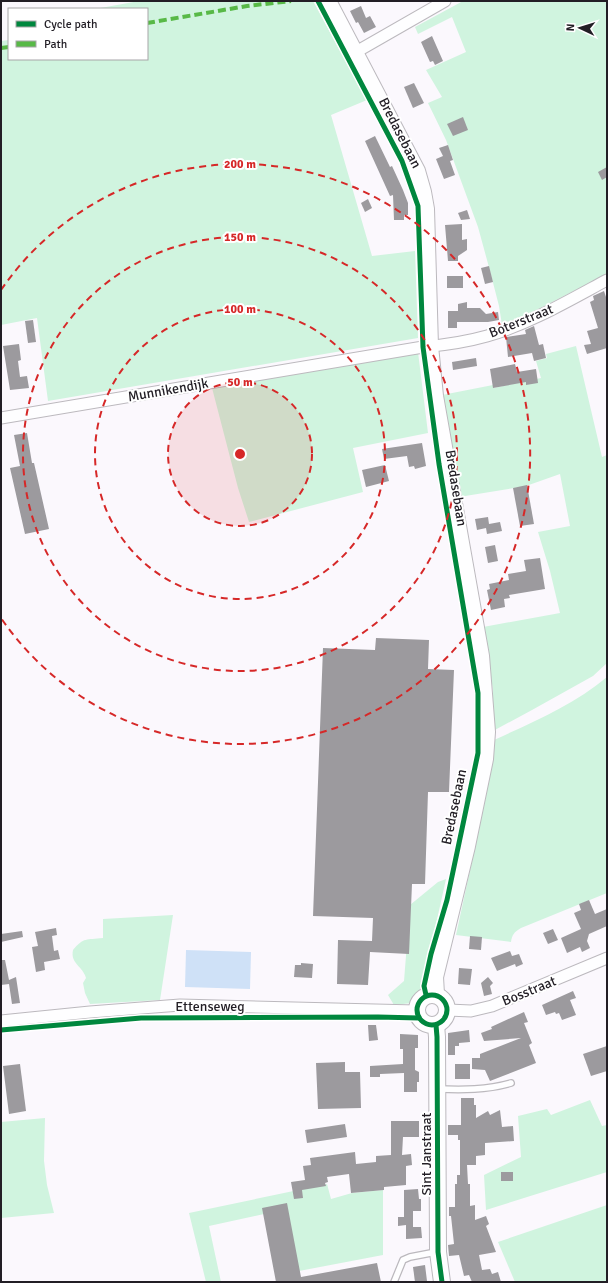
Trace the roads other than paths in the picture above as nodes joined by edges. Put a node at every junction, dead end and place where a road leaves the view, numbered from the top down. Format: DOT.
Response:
graph roads {
  1 [pos="328,1"];
  2 [pos="445,1"];
  3 [pos="356,52"];
  4 [pos="607,280"];
  5 [pos="430,346"];
  6 [pos="1,418"];
  7 [pos="607,958"];
  8 [pos="436,994"];
  9 [pos="448,1010"];
  10 [pos="416,1011"];
  11 [pos="1,1021"];
  12 [pos="436,1025"];
  13 [pos="511,1083"];
  14 [pos="437,1089"];
  15 [pos="438,1252"];
  16 [pos="394,1282"];
  17 [pos="442,1282"];
  1 -- 3 [label="street, Bredasebaan"];
  2 -- 3 [label="street"];
  3 -- 5 [label="street, Bredasebaan"];
  4 -- 5 [label="street, Boterstraat"];
  5 -- 6 [label="street, Munnikendijk"];
  5 -- 8 [label="street, Bredasebaan"];
  7 -- 9 [label="street, Bosstraat"];
  8 -- 9 [label="street"];
  8 -- 10 [label="street"];
  9 -- 12 [label="street"];
  10 -- 11 [label="street, Ettenseweg"];
  10 -- 12 [label="street"];
  12 -- 14 [label="street, Sint Janstraat"];
  13 -- 14 [label="lane"];
  14 -- 15 [label="street, Sint Janstraat"];
  15 -- 16 [label="lane"];
  15 -- 17 [label="street, Sint Janstraat"];
}
